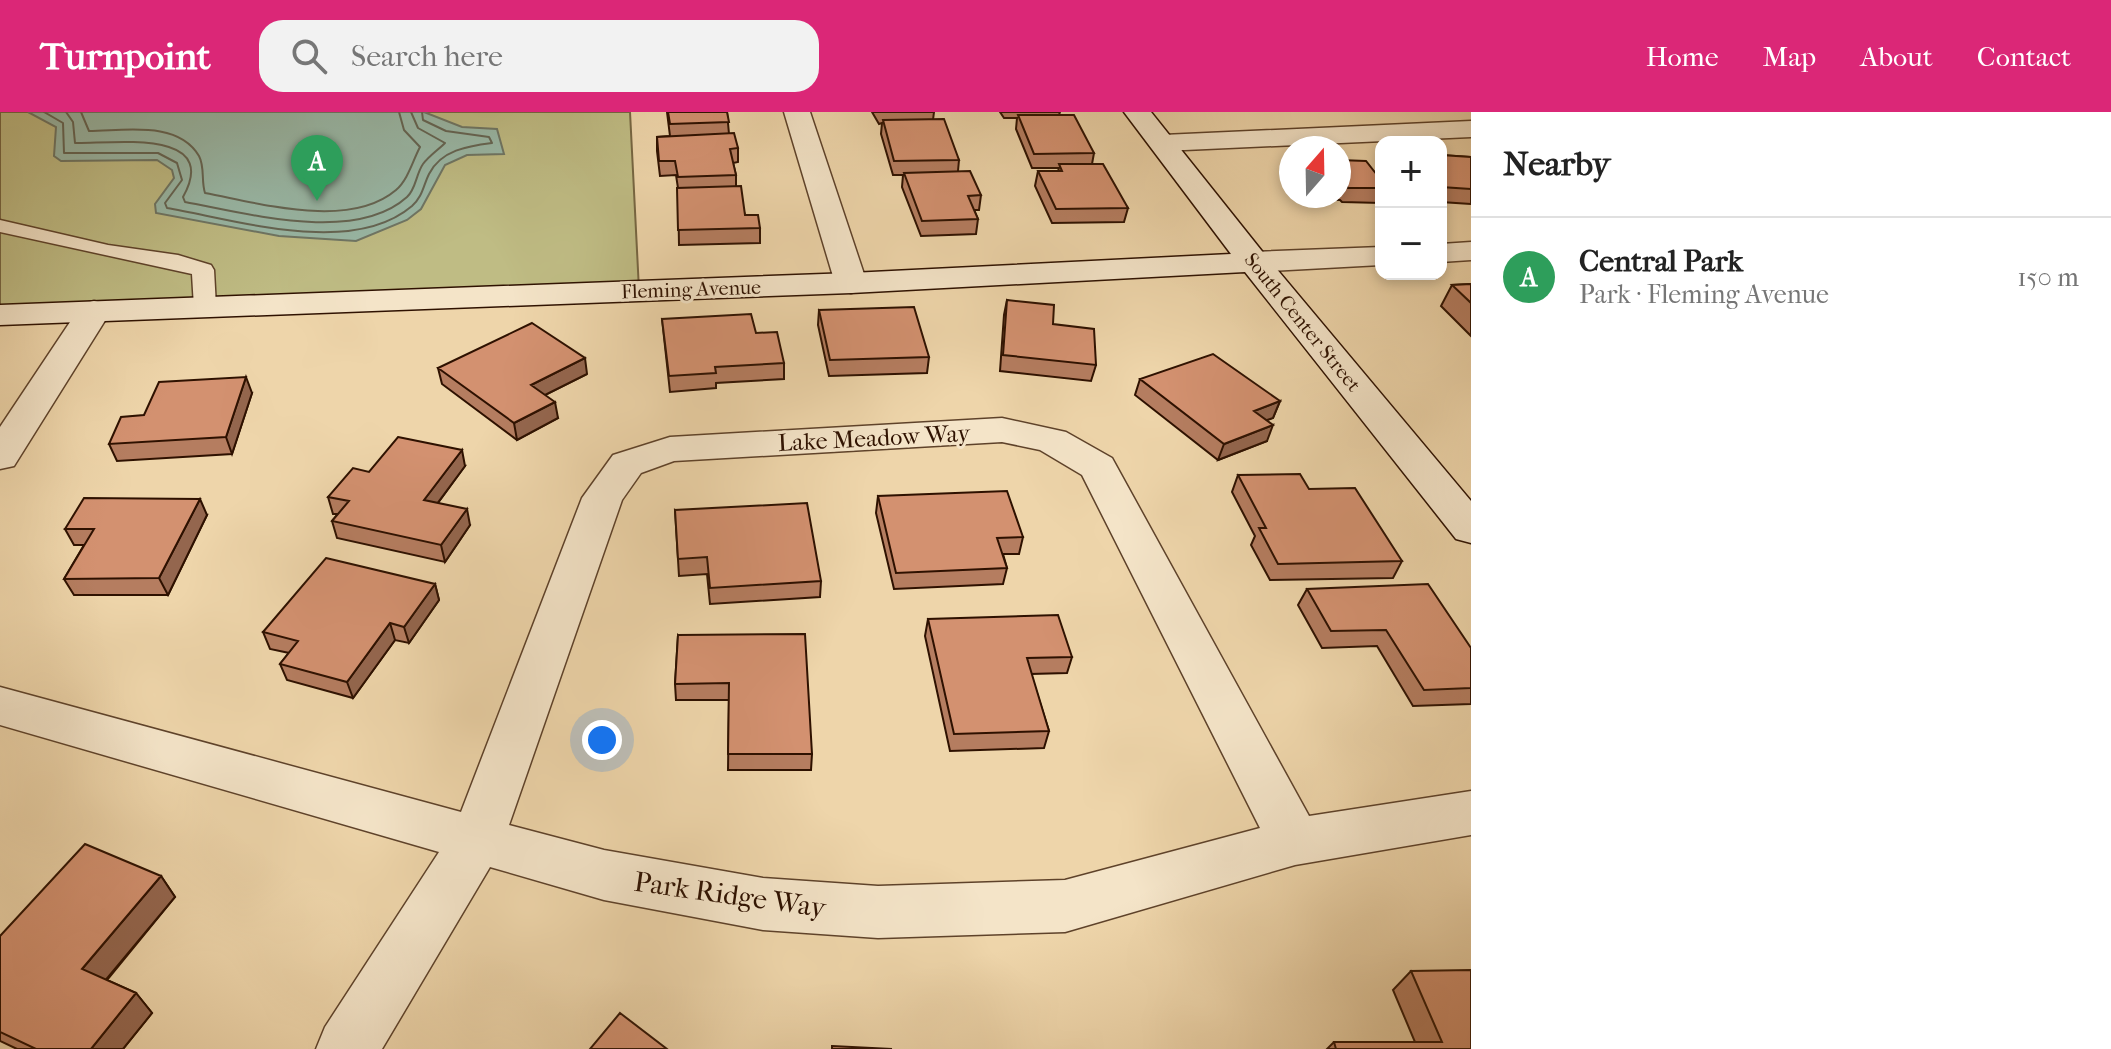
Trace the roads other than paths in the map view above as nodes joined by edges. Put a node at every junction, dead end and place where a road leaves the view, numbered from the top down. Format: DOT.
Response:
graph roads {
  1 [pos="797,112"];
  2 [pos="1137,112"];
  3 [pos="1471,129"];
  4 [pos="1163,143"];
  5 [pos="0,226"];
  6 [pos="1471,251"];
  7 [pos="1447,253"];
  8 [pos="1375,256"];
  9 [pos="1254,262"];
  10 [pos="851,283"];
  11 [pos="205,307"];
  12 [pos="94,311"];
  13 [pos="0,315"];
  14 [pos="0,457"];
  15 [pos="1471,529"];
  16 [pos="0,706"];
  17 [pos="1471,813"];
  18 [pos="477,840"];
  19 [pos="1295,842"];
  20 [pos="347,1049"];
  1 -- 10 [label="street"];
  2 -- 4 [label="street, South Center Street"];
  3 -- 4 [label="street"];
  4 -- 9 [label="street, South Center Street"];
  5 -- 11 [label="lane"];
  6 -- 7 [label="street"];
  8 -- 9 [label="street, Fleming Avenue"];
  9 -- 10 [label="street, Fleming Avenue"];
  9 -- 15 [label="street, South Center Street"];
  10 -- 11 [label="street, Fleming Avenue"];
  11 -- 12 [label="street, Fleming Avenue"];
  12 -- 13 [label="street, Fleming Avenue"];
  12 -- 14 [label="street"];
  16 -- 18 [label="street, Park Ridge Way"];
  17 -- 19 [label="street, Park Ridge Way"];
  18 -- 19 [label="street, Park Ridge Way"];
  18 -- 19 [label="street, Lake Meadow Way"];
  18 -- 20 [label="street, Lake Meadow Way"];
}
